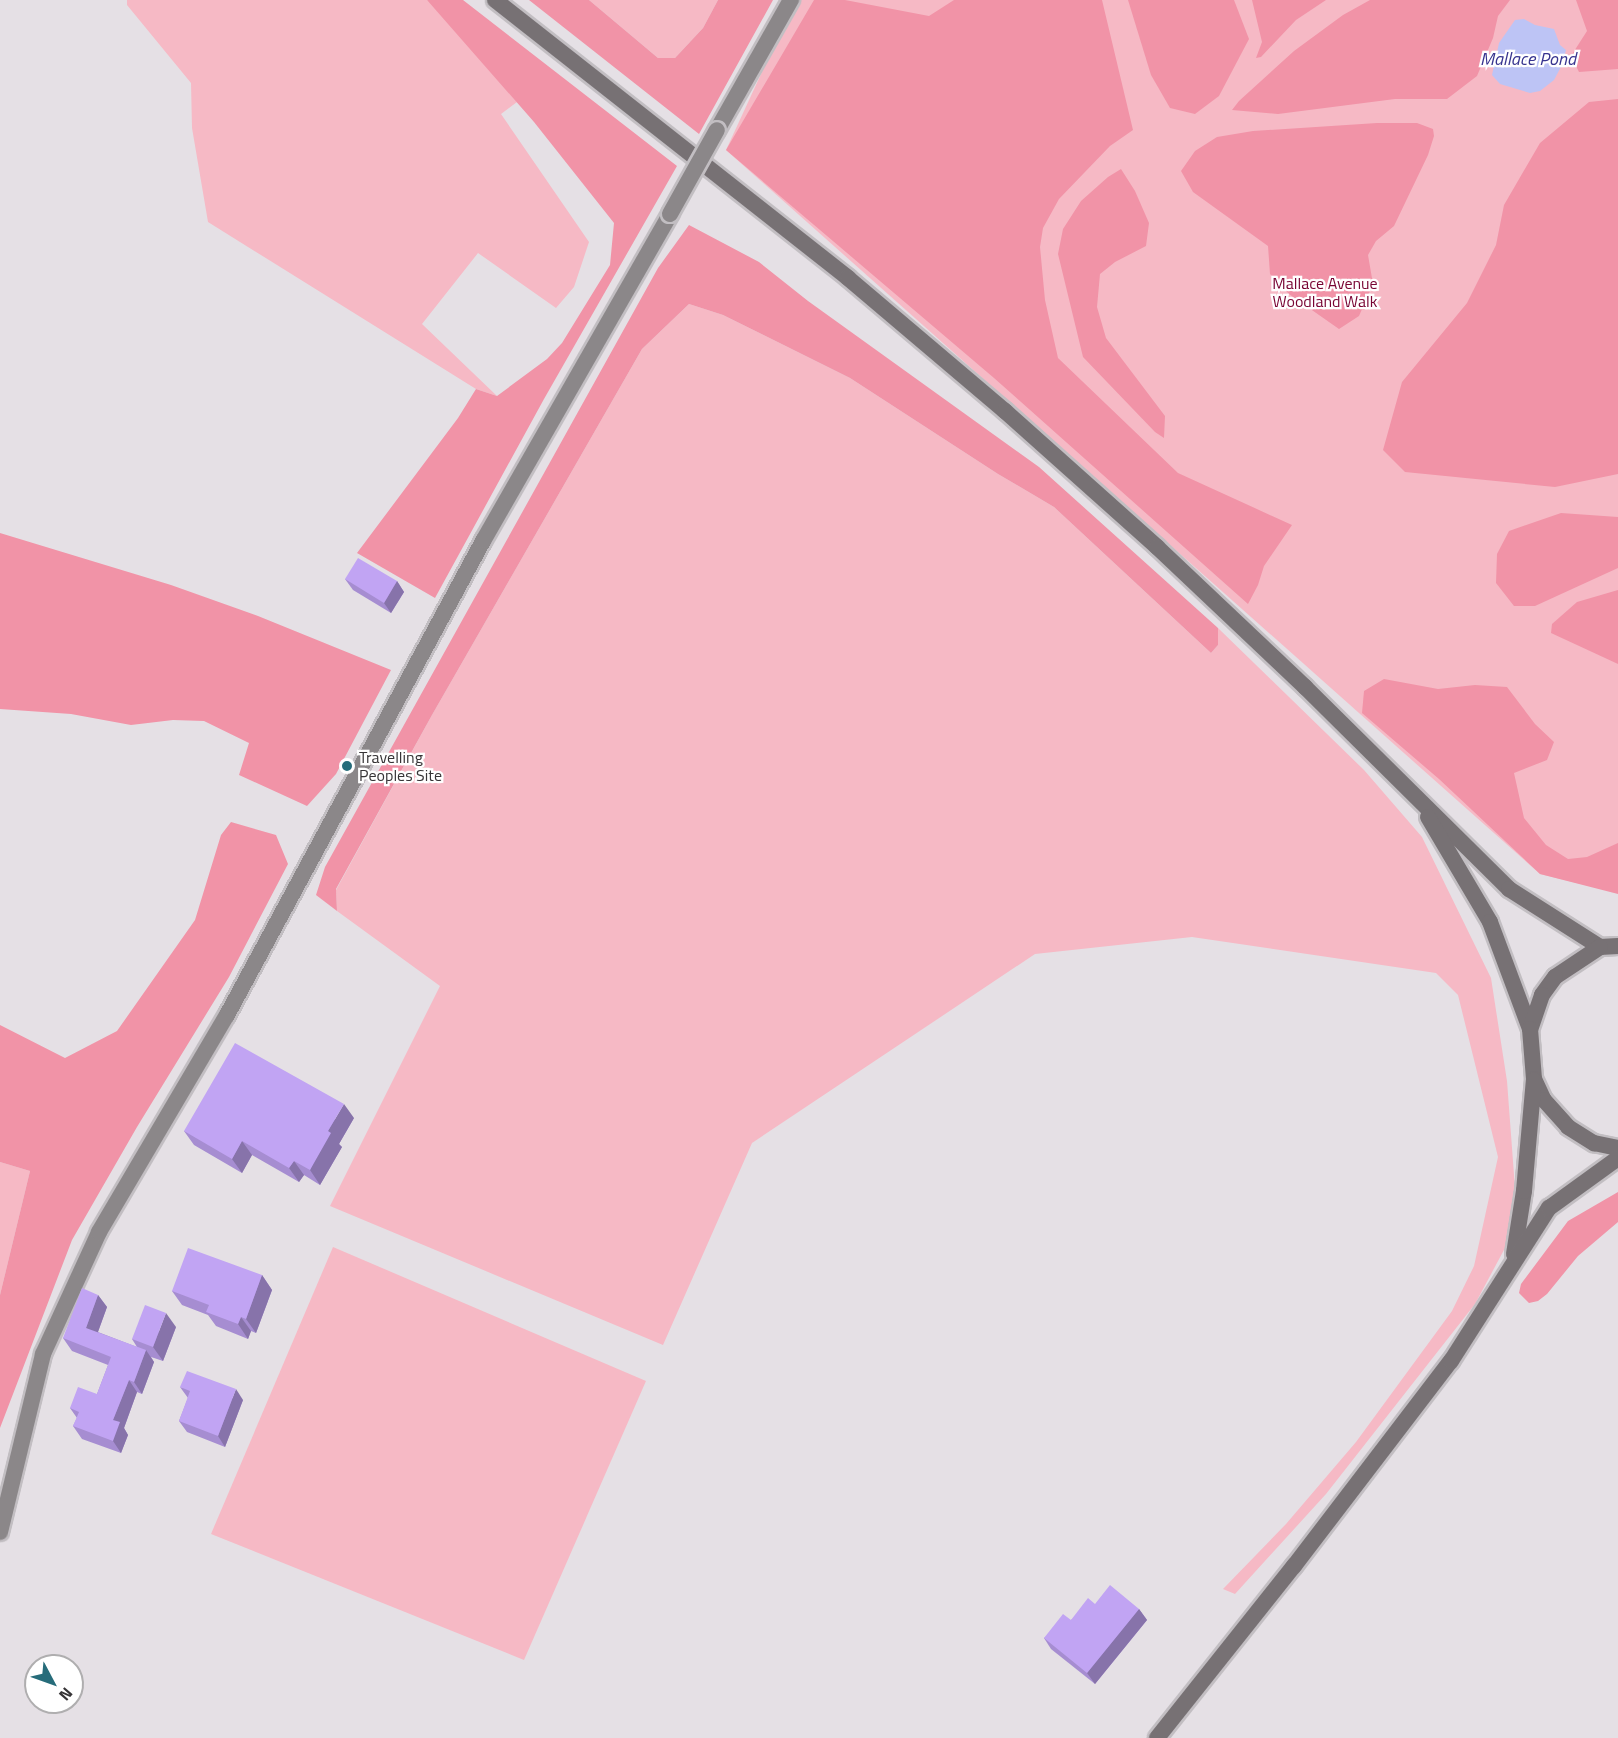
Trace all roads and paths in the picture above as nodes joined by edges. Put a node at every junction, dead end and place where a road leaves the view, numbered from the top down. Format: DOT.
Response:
graph roads {
  1 [pos="495,0"];
  2 [pos="790,0"];
  3 [pos="1417,798"];
  4 [pos="1618,946"];
  5 [pos="1600,947"];
  6 [pos="1530,1029"];
  7 [pos="1534,1078"];
  8 [pos="1618,1148"];
  9 [pos="1618,1158"];
  10 [pos="1513,1261"];
  11 [pos="0,1532"];
  12 [pos="1156,1738"];
  1 -- 3 [label="main road"];
  2 -- 11 [label="main road, bridge"];
  3 -- 5 [label="main road"];
  3 -- 6 [label="main road"];
  4 -- 5 [label="main road"];
  5 -- 6 [label="main road"];
  6 -- 7 [label="main road"];
  7 -- 8 [label="main road"];
  7 -- 10 [label="main road"];
  9 -- 10 [label="main road"];
  10 -- 12 [label="main road"];
}
